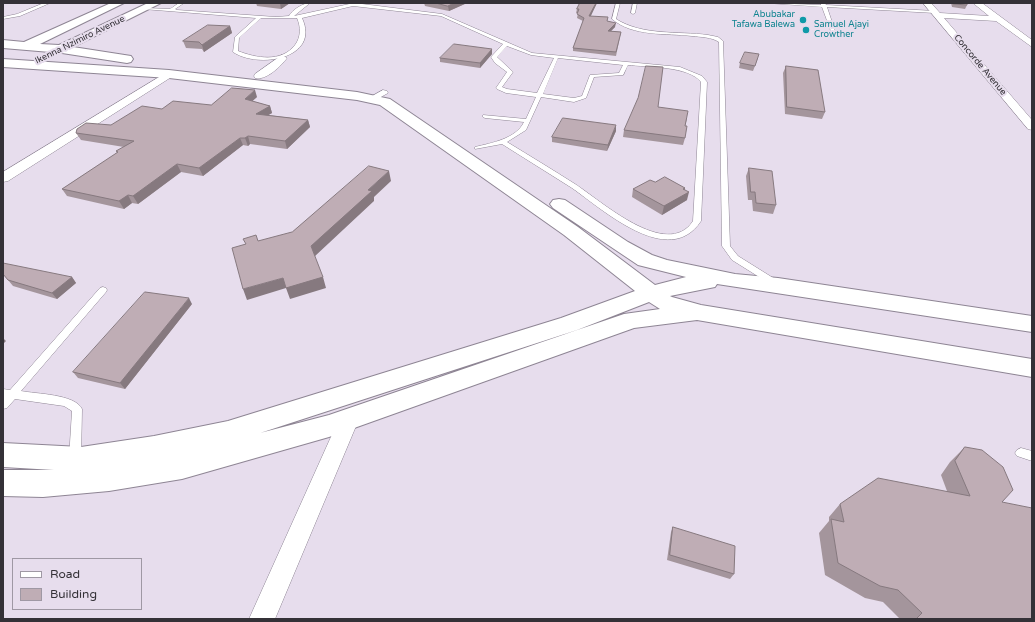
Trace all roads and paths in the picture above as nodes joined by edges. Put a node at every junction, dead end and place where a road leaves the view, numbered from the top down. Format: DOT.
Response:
graph roads {
  1 [pos="48,3"];
  2 [pos="119,3"];
  3 [pos="156,3"];
  4 [pos="182,3"];
  5 [pos="308,3"];
  6 [pos="618,3"];
  7 [pos="635,3"];
  8 [pos="769,3"];
  9 [pos="928,3"];
  10 [pos="977,3"];
  11 [pos="356,4"];
  12 [pos="824,6"];
  13 [pos="144,8"];
  14 [pos="174,10"];
  15 [pos="633,12"];
  16 [pos="910,16"];
  17 [pos="937,16"];
  18 [pos="299,17"];
  19 [pos="3,18"];
  20 [pos="259,18"];
  21 [pos="291,18"];
  22 [pos="1000,19"];
  23 [pos="834,34"];
  24 [pos="3,44"];
  25 [pos="506,44"];
  26 [pos="1032,44"];
  27 [pos="27,45"];
  28 [pos="62,49"];
  29 [pos="3,56"];
  30 [pos="282,58"];
  31 [pos="556,58"];
  32 [pos="3,63"];
  33 [pos="626,64"];
  34 [pos="27,65"];
  35 [pos="169,74"];
  36 [pos="3,76"];
  37 [pos="259,76"];
  38 [pos="377,96"];
  39 [pos="538,96"];
  40 [pos="412,104"];
  41 [pos="485,116"];
  42 [pos="527,121"];
  43 [pos="440,122"];
  44 [pos="1032,127"];
  45 [pos="503,142"];
  46 [pos="477,148"];
  47 [pos="510,171"];
  48 [pos="3,178"];
  49 [pos="549,197"];
  50 [pos="735,281"];
  51 [pos="778,285"];
  52 [pos="103,290"];
  53 [pos="652,293"];
  54 [pos="701,313"];
  55 [pos="1032,324"];
  56 [pos="1032,368"];
  57 [pos="7,394"];
  58 [pos="3,405"];
  59 [pos="349,419"];
  60 [pos="3,455"];
  61 [pos="75,459"];
  62 [pos="3,483"];
  63 [pos="262,619"];
  1 -- 19 [label="lane"];
  2 -- 27 [label="street, Ikenna Nzimiro Avenue"];
  3 -- 13 [label="street, Ikenna Nzimiro Avenue"];
  4 -- 14 [label="lane"];
  5 -- 21 [label="lane"];
  6 -- 51 [label="lane"];
  7 -- 15 [label="lane"];
  8 -- 12 [label="lane"];
  9 -- 17 [label="street, Concorde Avenue"];
  10 -- 22 [label="street"];
  11 -- 18 [label="lane"];
  11 -- 25 [label="lane"];
  12 -- 16 [label="lane"];
  12 -- 17 [label="lane"];
  12 -- 23 [label="lane"];
  13 -- 14 [label="lane"];
  13 -- 28 [label="street, Ikenna Nzimiro Avenue"];
  14 -- 20 [label="lane"];
  17 -- 22 [label="street"];
  17 -- 44 [label="street, Concorde Avenue"];
  18 -- 21 [label="lane"];
  18 -- 30 [label="lane"];
  20 -- 21 [label="lane"];
  20 -- 30 [label="lane"];
  22 -- 26 [label="street"];
  24 -- 27 [label="street"];
  25 -- 31 [label="lane"];
  25 -- 39 [label="lane"];
  27 -- 28 [label="street"];
  27 -- 29 [label="street, Ikenna Nzimiro Avenue"];
  28 -- 34 [label="street, Ikenna Nzimiro Avenue"];
  28 -- 37 [label="street"];
  30 -- 37 [label="street"];
  31 -- 33 [label="lane"];
  31 -- 39 [label="lane"];
  32 -- 34 [label="street"];
  33 -- 39 [label="lane"];
  33 -- 45 [label="lane"];
  34 -- 35 [label="street"];
  34 -- 36 [label="street, Ikenna Nzimiro Avenue"];
  35 -- 38 [label="street"];
  35 -- 48 [label="street"];
  37 -- 38 [label="street"];
  38 -- 40 [label="street"];
  38 -- 53 [label="street"];
  39 -- 42 [label="lane"];
  41 -- 42 [label="lane"];
  42 -- 45 [label="lane"];
  43 -- 46 [label="street"];
  45 -- 46 [label="lane"];
  46 -- 47 [label="street"];
  49 -- 50 [label="street"];
  50 -- 51 [label="street"];
  50 -- 53 [label="street"];
  51 -- 55 [label="street"];
  52 -- 57 [label="lane"];
  53 -- 54 [label="street"];
  53 -- 61 [label="street"];
  54 -- 56 [label="street"];
  54 -- 59 [label="street"];
  57 -- 58 [label="lane"];
  57 -- 61 [label="lane"];
  59 -- 62 [label="street"];
  59 -- 63 [label="street"];
  60 -- 61 [label="street"];
}
